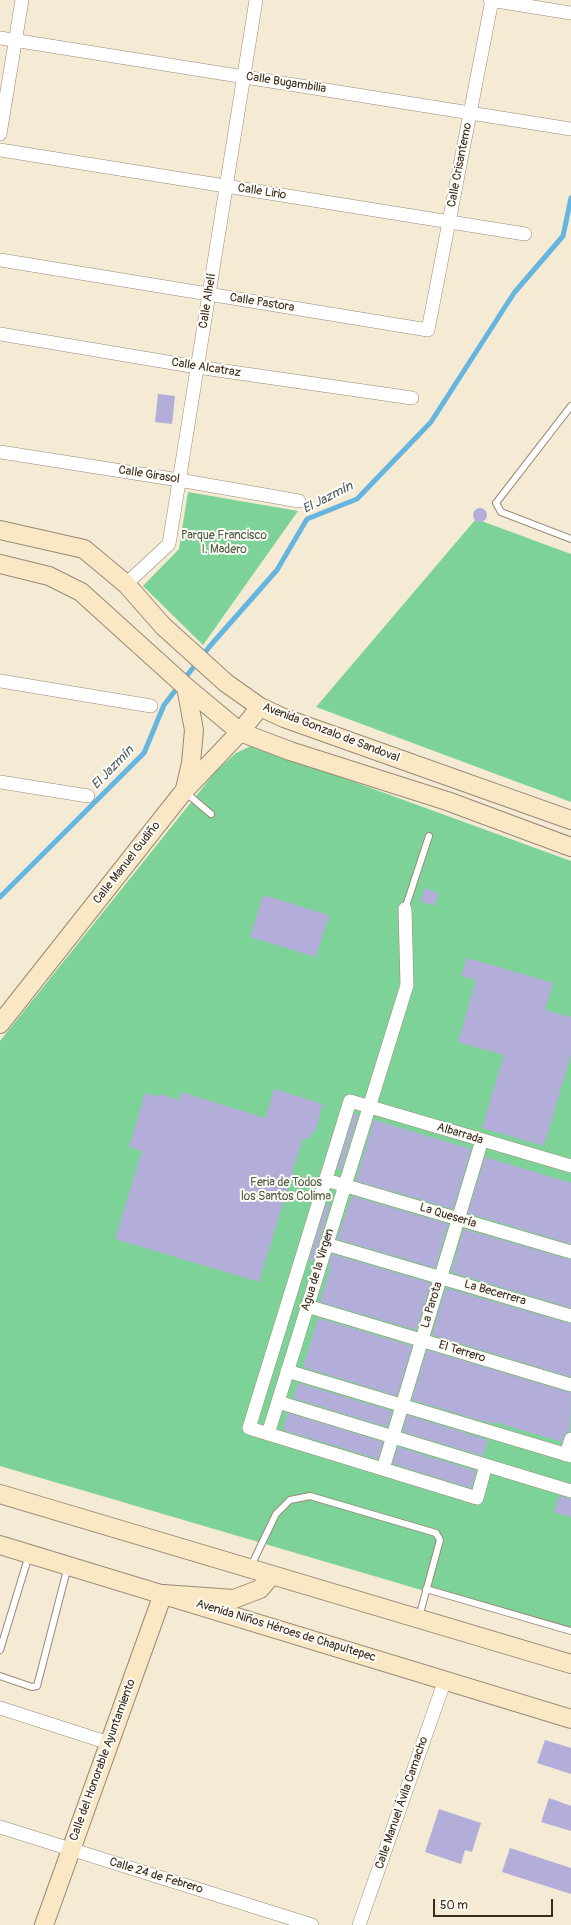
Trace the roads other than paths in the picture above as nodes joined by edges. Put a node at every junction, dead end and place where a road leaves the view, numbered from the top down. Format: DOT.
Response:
graph roads {
  1 [pos="22,0"];
  2 [pos="256,0"];
  3 [pos="491,0"];
  4 [pos="571,13"];
  5 [pos="0,38"];
  6 [pos="15,40"];
  7 [pos="243,77"];
  8 [pos="470,113"];
  9 [pos="571,130"];
  10 [pos="0,134"];
  11 [pos="0,150"];
  12 [pos="226,186"];
  13 [pos="449,222"];
  14 [pos="525,234"];
  15 [pos="0,260"];
  16 [pos="209,294"];
  17 [pos="428,330"];
  18 [pos="0,334"];
  19 [pos="197,367"];
  20 [pos="412,398"];
  21 [pos="571,406"];
  22 [pos="0,452"];
  23 [pos="179,480"];
  24 [pos="298,501"];
  25 [pos="0,530"];
  26 [pos="571,539"];
  27 [pos="0,564"];
  28 [pos="126,584"];
  29 [pos="0,681"];
  30 [pos="182,683"];
  31 [pos="151,706"];
  32 [pos="260,707"];
  33 [pos="240,732"];
  34 [pos="0,782"];
  35 [pos="184,791"];
  36 [pos="88,796"];
  37 [pos="211,814"];
  38 [pos="571,820"];
  39 [pos="429,836"];
  40 [pos="571,847"];
  41 [pos="405,909"];
  42 [pos="0,1024"];
  43 [pos="350,1100"];
  44 [pos="369,1106"];
  45 [pos="482,1140"];
  46 [pos="571,1166"];
  47 [pos="326,1180"];
  48 [pos="345,1185"];
  49 [pos="458,1219"];
  50 [pos="326,1244"];
  51 [pos="571,1252"];
  52 [pos="440,1277"];
  53 [pos="307,1306"];
  54 [pos="571,1316"];
  55 [pos="421,1340"];
  56 [pos="287,1371"];
  57 [pos="571,1385"];
  58 [pos="278,1402"];
  59 [pos="402,1405"];
  60 [pos="268,1434"];
  61 [pos="392,1437"];
  62 [pos="571,1439"];
  63 [pos="568,1456"];
  64 [pos="486,1465"];
  65 [pos="383,1469"];
  66 [pos="571,1491"];
  67 [pos="0,1494"];
  68 [pos="0,1544"];
  69 [pos="29,1553"];
  70 [pos="68,1565"];
  71 [pos="249,1568"];
  72 [pos="272,1575"];
  73 [pos="426,1589"];
  74 [pos="163,1594"];
  75 [pos="418,1619"];
  76 [pos="571,1631"];
  77 [pos="0,1650"];
  78 [pos="571,1664"];
  79 [pos="0,1676"];
  80 [pos="445,1680"];
  81 [pos="0,1708"];
  82 [pos="571,1718"];
  83 [pos="109,1743"];
  84 [pos="0,1827"];
  85 [pos="71,1850"];
  86 [pos="44,1925"];
  87 [pos="312,1925"];
  88 [pos="359,1925"];
  1 -- 6 [label="street"];
  2 -- 7 [label="street, Calle Alhelí"];
  3 -- 4 [label="street"];
  3 -- 8 [label="street, Calle Crisantemo"];
  5 -- 6 [label="street, Calle Bugambilia"];
  6 -- 7 [label="street, Calle Bugambilia"];
  6 -- 10 [label="street"];
  7 -- 8 [label="street, Calle Bugambilia"];
  7 -- 12 [label="street, Calle Alhelí"];
  8 -- 9 [label="street, Calle Bugambilia"];
  8 -- 13 [label="street, Calle Crisantemo"];
  11 -- 12 [label="street, Calle Lirio"];
  12 -- 13 [label="street, Calle Lirio"];
  12 -- 16 [label="street, Calle Alhelí"];
  13 -- 14 [label="street, Calle Lirio"];
  13 -- 17 [label="street, Calle Crisantemo"];
  15 -- 16 [label="street, Calle Pastora"];
  16 -- 17 [label="street, Calle Pastora"];
  16 -- 19 [label="street, Calle Alhelí"];
  18 -- 19 [label="street, Calle Alcatraz"];
  19 -- 20 [label="street, Calle Alcatraz"];
  19 -- 23 [label="street, Calle Alhelí"];
  21 -- 26 [label="lane"];
  22 -- 23 [label="street, Calle Girasol"];
  23 -- 24 [label="street, Calle Girasol"];
  23 -- 28 [label="street, Calle Alhelí"];
  25 -- 28 [label="main road, Avenida Gonzalo de Sandoval"];
  27 -- 30 [label="main road"];
  28 -- 32 [label="main road, Avenida Gonzalo de Sandoval"];
  29 -- 31 [label="street"];
  30 -- 33 [label="main road"];
  30 -- 35 [label="main road"];
  32 -- 33 [label="main road, Calle Manuel Gudiño"];
  32 -- 38 [label="main road, Avenida Gonzalo de Sandoval"];
  33 -- 35 [label="main road, Calle Manuel Gudiño"];
  33 -- 40 [label="main road"];
  34 -- 36 [label="street"];
  35 -- 37 [label="lane"];
  35 -- 42 [label="main road, Calle Manuel Gudiño"];
  39 -- 41 [label="lane"];
  41 -- 44 [label="street, Agua de la Virgen"];
  43 -- 44 [label="street, Albarrada"];
  43 -- 47 [label="street, Agua de la Virgen"];
  44 -- 45 [label="street, Albarrada"];
  44 -- 48 [label="street, Agua de la Virgen"];
  45 -- 46 [label="street, Albarrada"];
  45 -- 49 [label="street, La Parota"];
  47 -- 48 [label="street, La Quesería"];
  47 -- 60 [label="street, Agua de la Virgen"];
  48 -- 49 [label="street, La Quesería"];
  48 -- 50 [label="street, Agua de la Virgen"];
  49 -- 51 [label="street, La Quesería"];
  49 -- 52 [label="street, La Parota"];
  50 -- 52 [label="street, La Becerrera"];
  50 -- 53 [label="street, Agua de la Virgen"];
  52 -- 54 [label="street, La Becerrera"];
  52 -- 55 [label="street, La Parota"];
  53 -- 55 [label="street, El Terrero"];
  53 -- 56 [label="street, Agua de la Virgen"];
  55 -- 57 [label="street, El Terrero"];
  55 -- 59 [label="street, La Parota"];
  56 -- 58 [label="street, Agua de la Virgen"];
  56 -- 59 [label="street"];
  58 -- 60 [label="street, Agua de la Virgen"];
  58 -- 61 [label="street"];
  59 -- 61 [label="street, La Parota"];
  59 -- 63 [label="street"];
  60 -- 65 [label="street"];
  61 -- 64 [label="street"];
  61 -- 65 [label="street, La Parota"];
  62 -- 63 [label="street"];
  64 -- 65 [label="street"];
  64 -- 66 [label="street"];
  67 -- 71 [label="main road"];
  68 -- 69 [label="main road, Avenida Niños Héroes de Chapultepec"];
  69 -- 70 [label="main road, Avenida Niños Héroes de Chapultepec"];
  69 -- 77 [label="lane"];
  70 -- 74 [label="main road, Avenida Niños Héroes de Chapultepec"];
  70 -- 79 [label="lane"];
  71 -- 72 [label="main road"];
  71 -- 73 [label="lane"];
  72 -- 74 [label="main road"];
  72 -- 75 [label="main road"];
  73 -- 75 [label="lane"];
  73 -- 76 [label="lane"];
  74 -- 80 [label="main road, Avenida Niños Héroes de Chapultepec"];
  74 -- 83 [label="main road, Calle del Honorable Ayuntamiento"];
  75 -- 78 [label="main road"];
  80 -- 82 [label="main road, Avenida Niños Héroes de Chapultepec"];
  80 -- 88 [label="street, Calle Manuel Ávila Camacho"];
  81 -- 83 [label="street"];
  83 -- 85 [label="main road, Calle del Honorable Ayuntamiento"];
  84 -- 85 [label="street, Calle 24 de Febrero"];
  85 -- 86 [label="main road, Calle del Honorable Ayuntamiento"];
  85 -- 87 [label="street, Calle 24 de Febrero"];
}
